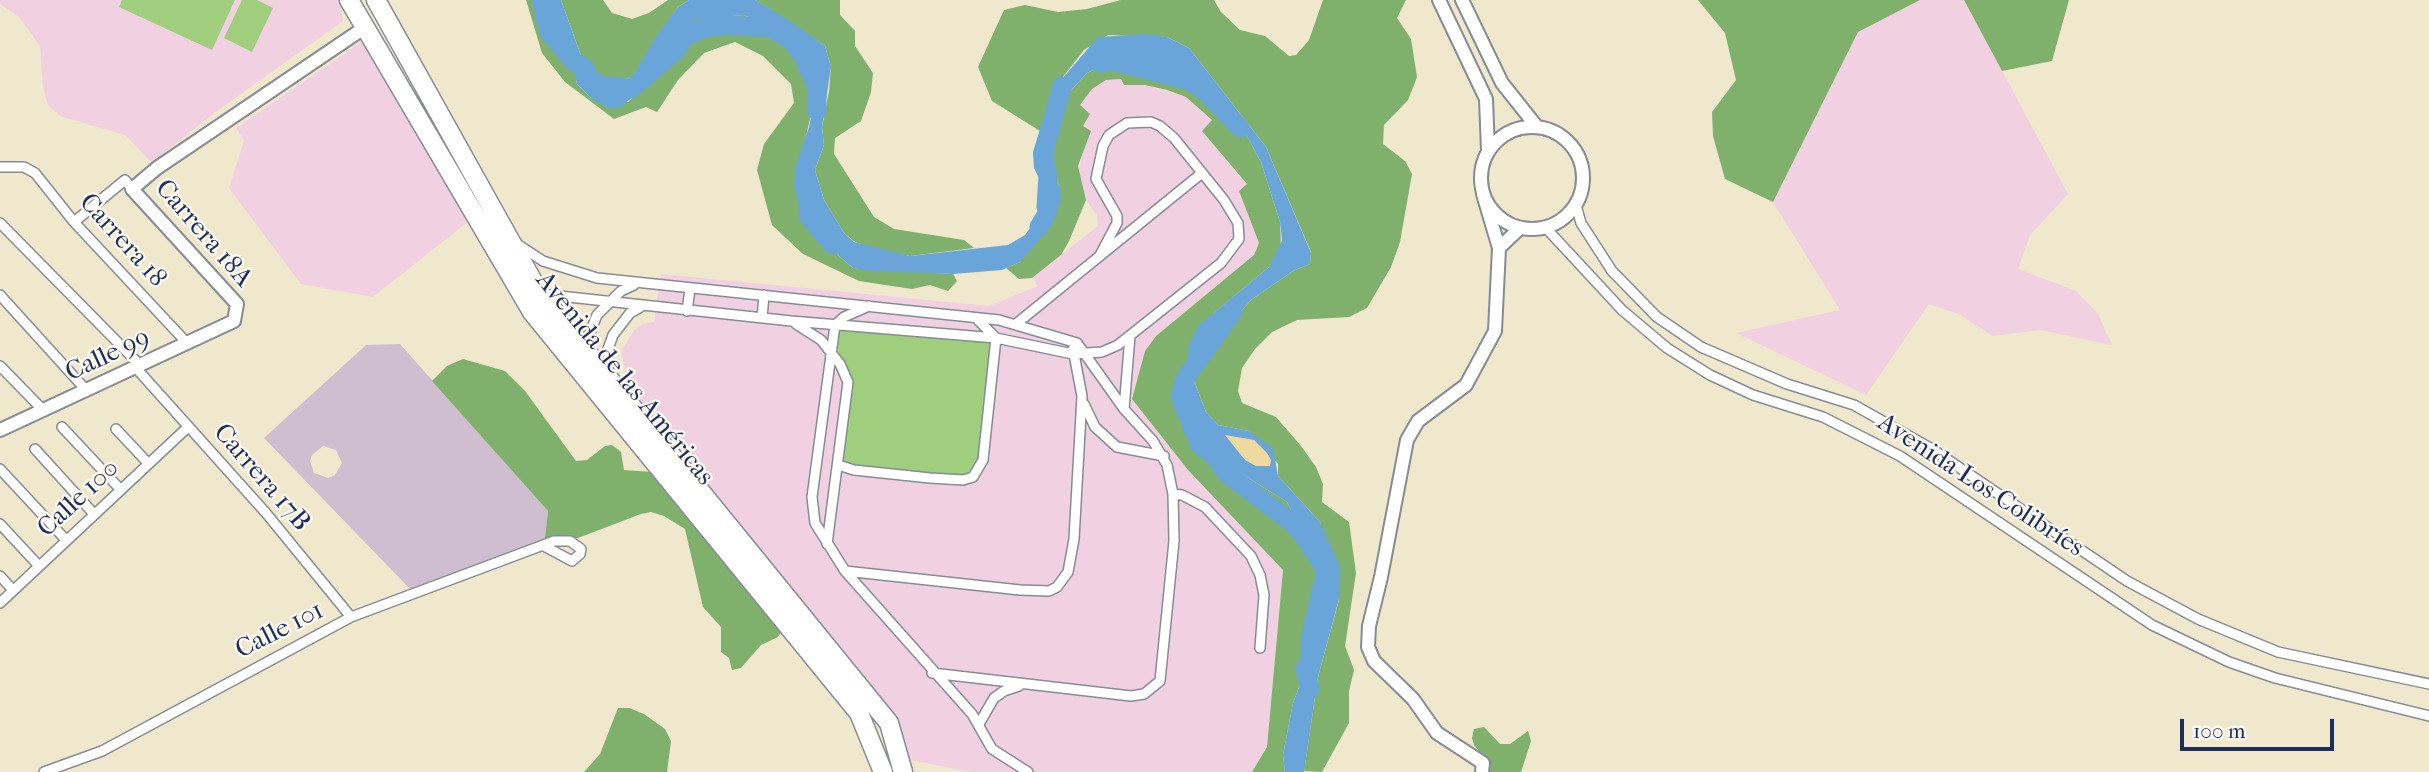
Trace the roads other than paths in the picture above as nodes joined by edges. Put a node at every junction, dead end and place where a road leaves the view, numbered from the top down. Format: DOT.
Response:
graph roads {
  1 [pos="349,0"];
  2 [pos="376,0"];
  3 [pos="1439,0"];
  4 [pos="1462,0"];
  5 [pos="364,28"];
  6 [pos="1537,127"];
  7 [pos="1488,151"];
  8 [pos="0,167"];
  9 [pos="1202,173"];
  10 [pos="129,185"];
  11 [pos="1483,194"];
  12 [pos="1576,205"];
  13 [pos="74,222"];
  14 [pos="0,223"];
  15 [pos="1545,227"];
  16 [pos="1520,228"];
  17 [pos="507,236"];
  18 [pos="1499,248"];
  19 [pos="1099,257"];
  20 [pos="636,284"];
  21 [pos="690,289"];
  22 [pos="518,290"];
  23 [pos="540,294"];
  24 [pos="0,295"];
  25 [pos="764,295"];
  26 [pos="608,302"];
  27 [pos="871,305"];
  28 [pos="642,306"];
  29 [pos="687,311"];
  30 [pos="761,318"];
  31 [pos="976,318"];
  32 [pos="234,321"];
  33 [pos="791,321"];
  34 [pos="1016,324"];
  35 [pos="835,325"];
  36 [pos="1130,336"];
  37 [pos="996,338"];
  38 [pos="188,344"];
  39 [pos="584,348"];
  40 [pos="832,354"];
  41 [pos="1078,354"];
  42 [pos="840,364"];
  43 [pos="0,366"];
  44 [pos="138,367"];
  45 [pos="608,377"];
  46 [pos="590,380"];
  47 [pos="88,391"];
  48 [pos="1082,396"];
  49 [pos="1124,409"];
  50 [pos="44,411"];
  51 [pos="62,426"];
  52 [pos="188,427"];
  53 [pos="116,429"];
  54 [pos="0,430"];
  55 [pos="35,449"];
  56 [pos="1164,456"];
  57 [pos="148,463"];
  58 [pos="838,465"];
  59 [pos="0,469"];
  60 [pos="121,490"];
  61 [pos="1173,494"];
  62 [pos="94,514"];
  63 [pos="0,524"];
  64 [pos="66,540"];
  65 [pos="827,544"];
  66 [pos="544,546"];
  67 [pos="39,566"];
  68 [pos="845,571"];
  69 [pos="0,576"];
  70 [pos="13,590"];
  71 [pos="0,603"];
  72 [pos="351,617"];
  73 [pos="1260,648"];
  74 [pos="932,673"];
  75 [pos="2429,684"];
  76 [pos="1022,685"];
  77 [pos="2429,716"];
  78 [pos="979,723"];
  79 [pos="1483,771"];
  80 [pos="44,772"];
  81 [pos="883,772"];
  82 [pos="903,772"];
  83 [pos="1028,772"];
  1 -- 5 [label="highway, Avenida de las Américas"];
  2 -- 17 [label="highway, Avenida de las Américas"];
  3 -- 7 [label="street"];
  4 -- 6 [label="street"];
  5 -- 10 [label="street"];
  5 -- 22 [label="highway, Avenida de las Américas"];
  6 -- 7 [label="street"];
  6 -- 12 [label="street"];
  7 -- 11 [label="street"];
  8 -- 13 [label="street, Carrera 18"];
  9 -- 19 [label="street"];
  9 -- 19 [label="street"];
  9 -- 36 [label="street"];
  10 -- 13 [label="street"];
  10 -- 32 [label="street, Carrera 18A"];
  11 -- 16 [label="street"];
  11 -- 18 [label="street"];
  12 -- 15 [label="street"];
  12 -- 75 [label="street, Avenida Los Colibríes"];
  13 -- 38 [label="street, Carrera 18"];
  14 -- 44 [label="street, Carrera 17B"];
  15 -- 16 [label="street"];
  15 -- 77 [label="street, Avenida Los Colibríes"];
  16 -- 18 [label="street"];
  17 -- 20 [label="street"];
  17 -- 23 [label="highway, Avenida de las Américas"];
  18 -- 79 [label="street"];
  19 -- 34 [label="street"];
  20 -- 21 [label="street"];
  20 -- 26 [label="street"];
  21 -- 25 [label="street"];
  21 -- 29 [label="street"];
  22 -- 23 [label="highway"];
  22 -- 46 [label="highway, Avenida de las Américas"];
  23 -- 26 [label="street"];
  23 -- 39 [label="highway, Avenida de las Américas"];
  24 -- 47 [label="street"];
  25 -- 27 [label="street"];
  25 -- 30 [label="street"];
  26 -- 28 [label="street"];
  26 -- 39 [label="street"];
  27 -- 31 [label="street"];
  27 -- 35 [label="street"];
  28 -- 29 [label="street"];
  28 -- 45 [label="street"];
  29 -- 30 [label="street"];
  30 -- 33 [label="street"];
  31 -- 34 [label="street"];
  31 -- 37 [label="street"];
  32 -- 38 [label="street, Calle 99"];
  33 -- 35 [label="street"];
  33 -- 40 [label="street"];
  34 -- 41 [label="street"];
  35 -- 37 [label="street"];
  35 -- 40 [label="street"];
  35 -- 42 [label="street"];
  36 -- 41 [label="street"];
  36 -- 49 [label="street"];
  37 -- 41 [label="street"];
  37 -- 58 [label="street"];
  38 -- 44 [label="street, Calle 99"];
  39 -- 45 [label="highway, Avenida de las Américas"];
  39 -- 46 [label="highway"];
  40 -- 42 [label="street"];
  40 -- 65 [label="street"];
  41 -- 48 [label="street"];
  41 -- 49 [label="street"];
  42 -- 58 [label="street"];
  43 -- 50 [label="street"];
  44 -- 47 [label="street, Calle 99"];
  44 -- 52 [label="street, Carrera 17B"];
  45 -- 82 [label="highway, Avenida de las Américas"];
  46 -- 81 [label="highway, Avenida de las Américas"];
  47 -- 50 [label="street, Calle 99"];
  48 -- 56 [label="street"];
  48 -- 68 [label="street"];
  49 -- 56 [label="street"];
  50 -- 54 [label="street, Calle 99"];
  51 -- 60 [label="street"];
  52 -- 57 [label="street, Calle 100"];
  52 -- 72 [label="street, Carrera 17B"];
  53 -- 57 [label="street"];
  55 -- 62 [label="street"];
  56 -- 61 [label="street"];
  57 -- 60 [label="street, Calle 100"];
  58 -- 65 [label="street"];
  59 -- 64 [label="street"];
  60 -- 62 [label="street, Calle 100"];
  61 -- 73 [label="street"];
  61 -- 76 [label="street"];
  62 -- 64 [label="street, Calle 100"];
  63 -- 67 [label="street"];
  64 -- 67 [label="street, Calle 100"];
  65 -- 68 [label="street"];
  66 -- 72 [label="street, Calle 101"];
  67 -- 70 [label="street, Calle 100"];
  68 -- 74 [label="street"];
  69 -- 70 [label="street"];
  70 -- 71 [label="street, Calle 100"];
  72 -- 80 [label="street, Calle 101"];
  74 -- 76 [label="street"];
  74 -- 78 [label="street"];
  76 -- 78 [label="street"];
  78 -- 83 [label="street"];
}
